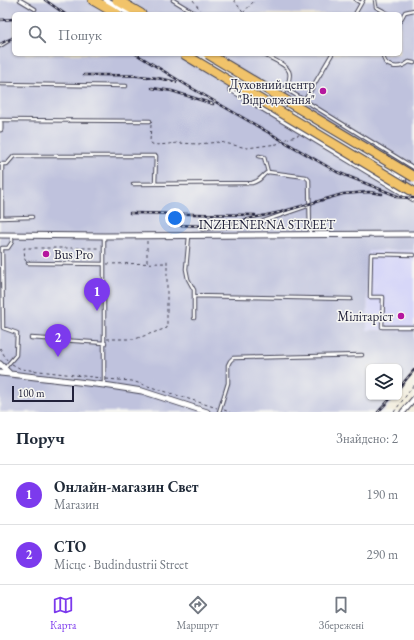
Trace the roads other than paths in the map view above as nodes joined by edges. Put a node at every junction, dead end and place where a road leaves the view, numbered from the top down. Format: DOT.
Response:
graph roads {
  1 [pos="20,0"];
  2 [pos="93,0"];
  3 [pos="106,0"];
  4 [pos="117,0"];
  5 [pos="173,0"];
  6 [pos="356,0"];
  7 [pos="363,0"];
  8 [pos="375,0"];
  9 [pos="361,3"];
  10 [pos="35,9"];
  11 [pos="414,10"];
  12 [pos="114,12"];
  13 [pos="127,12"];
  14 [pos="138,12"];
  15 [pos="193,12"];
  16 [pos="356,12"];
  17 [pos="385,12"];
  18 [pos="402,17"];
  19 [pos="8,41"];
  20 [pos="0,46"];
  21 [pos="187,56"];
  22 [pos="200,56"];
  23 [pos="211,56"];
  24 [pos="267,56"];
  25 [pos="331,56"];
  26 [pos="383,56"];
  27 [pos="414,62"];
  28 [pos="0,84"];
  29 [pos="126,86"];
  30 [pos="231,89"];
  31 [pos="286,89"];
  32 [pos="298,96"];
  33 [pos="305,100"];
  34 [pos="278,102"];
  35 [pos="294,112"];
  36 [pos="0,120"];
  37 [pos="150,121"];
  38 [pos="0,123"];
  39 [pos="0,129"];
  40 [pos="259,156"];
  41 [pos="395,156"];
  42 [pos="1,164"];
  43 [pos="414,168"];
  44 [pos="392,170"];
  45 [pos="268,172"];
  46 [pos="414,177"];
  47 [pos="133,184"];
  48 [pos="155,184"];
  49 [pos="402,188"];
  50 [pos="414,192"];
  51 [pos="414,200"];
  52 [pos="310,205"];
  53 [pos="32,217"];
  54 [pos="1,218"];
  55 [pos="202,229"];
  56 [pos="414,234"];
  57 [pos="0,235"];
  58 [pos="12,235"];
  59 [pos="310,235"];
  60 [pos="104,236"];
  61 [pos="190,236"];
  62 [pos="414,255"];
  63 [pos="28,263"];
  64 [pos="104,264"];
  65 [pos="194,296"];
  66 [pos="352,300"];
  67 [pos="194,318"];
  68 [pos="414,327"];
  69 [pos="31,338"];
  70 [pos="105,343"];
  71 [pos="362,354"];
  72 [pos="0,364"];
  73 [pos="4,369"];
  74 [pos="0,373"];
  75 [pos="10,374"];
  76 [pos="104,385"];
  77 [pos="414,399"];
  78 [pos="207,412"];
  79 [pos="219,412"];
  80 [pos="403,412"];
  1 -- 10 [label="lane"];
  2 -- 12 [label="highway"];
  3 -- 13 [label="street"];
  4 -- 14 [label="highway"];
  5 -- 15 [label="lane"];
  6 -- 9 [label="lane"];
  7 -- 9 [label="lane"];
  8 -- 17 [label="lane"];
  9 -- 16 [label="lane"];
  11 -- 18 [label="lane"];
  19 -- 20 [label="lane"];
  21 -- 49 [label="highway, bridge"];
  22 -- 34 [label="street"];
  23 -- 46 [label="highway, bridge"];
  24 -- 31 [label="lane"];
  25 -- 33 [label="lane"];
  26 -- 27 [label="lane"];
  28 -- 29 [label="lane"];
  30 -- 49 [label="street"];
  31 -- 32 [label="lane"];
  31 -- 34 [label="lane"];
  32 -- 33 [label="lane"];
  32 -- 35 [label="lane"];
  33 -- 41 [label="lane"];
  34 -- 35 [label="street"];
  35 -- 44 [label="street"];
  36 -- 37 [label="lane"];
  38 -- 39 [label="street"];
  40 -- 45 [label="lane"];
  41 -- 43 [label="lane"];
  41 -- 44 [label="lane"];
  42 -- 48 [label="lane"];
  42 -- 54 [label="lane"];
  44 -- 49 [label="street"];
  45 -- 48 [label="lane"];
  45 -- 52 [label="lane"];
  47 -- 48 [label="lane"];
  49 -- 50 [label="highway, bridge"];
  49 -- 51 [label="street"];
  52 -- 55 [label="lane"];
  52 -- 59 [label="lane"];
  53 -- 54 [label="lane"];
  56 -- 59 [label="street, INZHENERNA STREET"];
  57 -- 58 [label="street, INZHENERNA STREET"];
  58 -- 60 [label="street, INZHENERNA STREET"];
  58 -- 73 [label="lane"];
  59 -- 61 [label="street, INZHENERNA STREET"];
  60 -- 61 [label="street, INZHENERNA STREET"];
  60 -- 64 [label="lane"];
  61 -- 65 [label="lane"];
  62 -- 68 [label="lane"];
  63 -- 64 [label="lane"];
  64 -- 70 [label="lane"];
  65 -- 66 [label="lane"];
  65 -- 67 [label="lane"];
  69 -- 70 [label="lane"];
  70 -- 76 [label="lane"];
  71 -- 79 [label="lane"];
  72 -- 73 [label="street"];
  73 -- 75 [label="street"];
  74 -- 75 [label="street"];
  75 -- 76 [label="street"];
  76 -- 78 [label="street"];
  77 -- 80 [label="street"];
}
